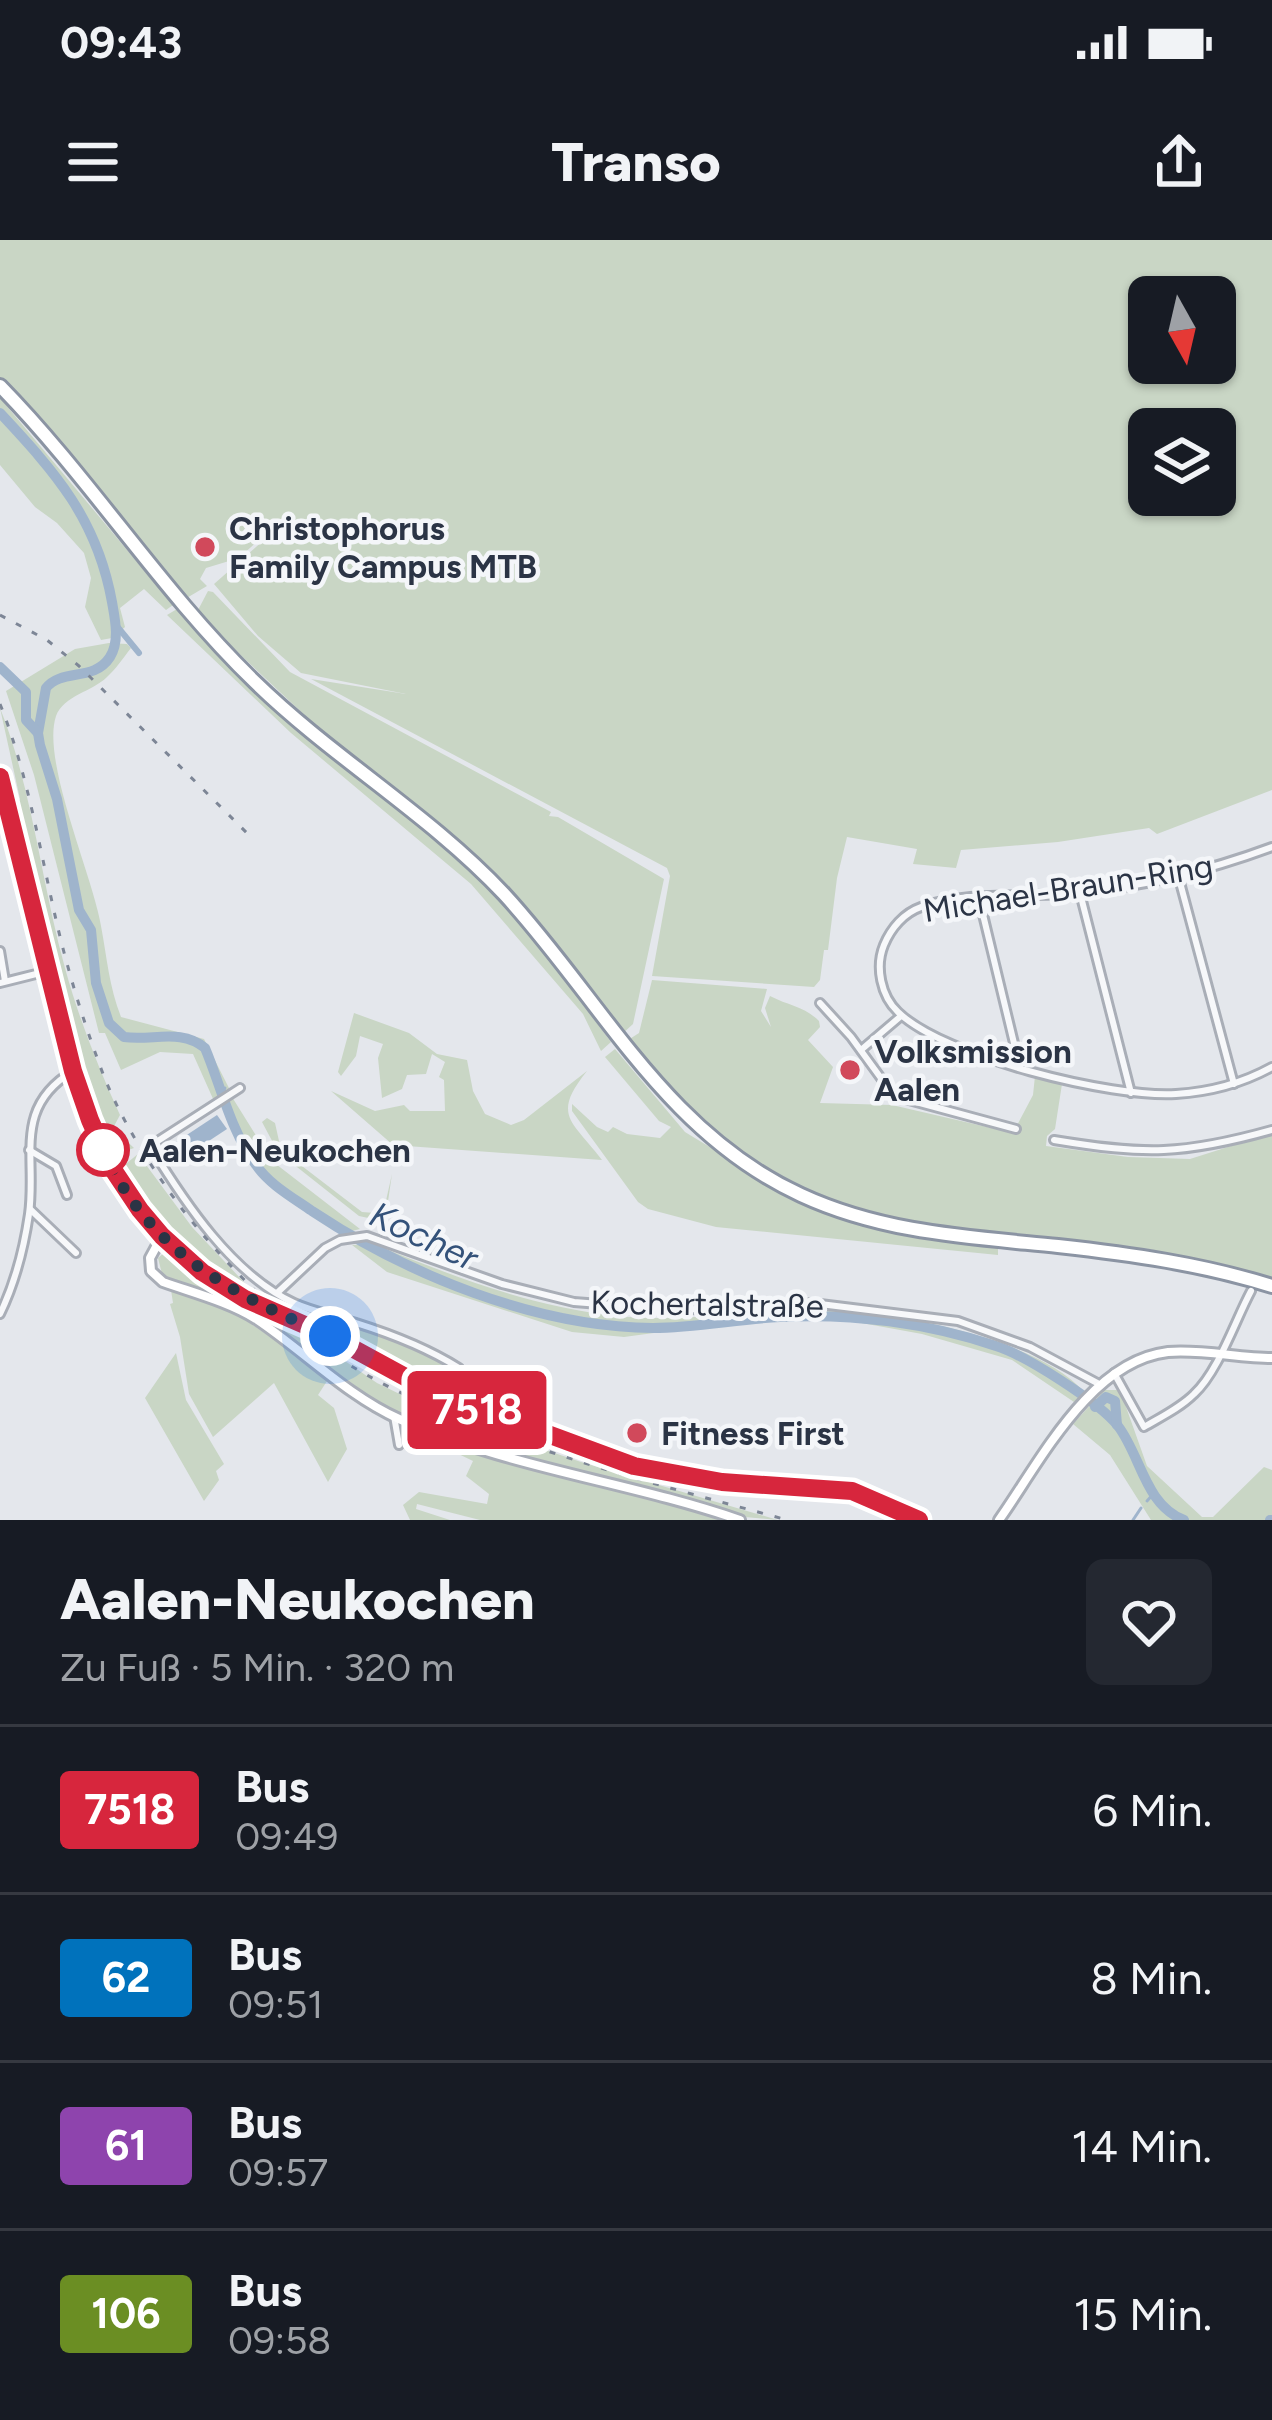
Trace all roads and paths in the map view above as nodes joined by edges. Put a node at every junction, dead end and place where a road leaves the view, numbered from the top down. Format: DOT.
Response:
graph roads {
  1 [pos="0,386"];
  2 [pos="0,778"];
  3 [pos="5,823"];
  4 [pos="1271,849"];
  5 [pos="1178,875"];
  6 [pos="1080,893"];
  7 [pos="979,898"];
  8 [pos="0,951"];
  9 [pos="48,971"];
  10 [pos="3,982"];
  11 [pos="820,1003"];
  12 [pos="901,1016"];
  13 [pos="861,1050"];
  14 [pos="1272,1067"];
  15 [pos="1020,1068"];
  16 [pos="73,1071"];
  17 [pos="1234,1084"];
  18 [pos="237,1090"];
  19 [pos="1131,1093"];
  20 [pos="1016,1130"];
  21 [pos="1272,1130"];
  22 [pos="1054,1141"];
  23 [pos="28,1150"];
  24 [pos="67,1195"];
  25 [pos="30,1209"];
  26 [pos="162,1236"];
  27 [pos="76,1253"];
  28 [pos="0,1268"];
  29 [pos="14,1274"];
  30 [pos="1258,1285"];
  31 [pos="277,1293"];
  32 [pos="0,1314"];
  33 [pos="1218,1355"];
  34 [pos="1272,1358"];
  35 [pos="1114,1373"];
  36 [pos="1099,1384"];
  37 [pos="457,1403"];
  38 [pos="394,1416"];
  39 [pos="399,1445"];
  40 [pos="735,1519"];
  41 [pos="919,1520"];
  42 [pos="999,1520"];
  1 -- 30 [label="highway"];
  2 -- 3 [label="street"];
  3 -- 9 [label="street"];
  4 -- 5 [label="street, Michael-Braun-Ring"];
  5 -- 6 [label="street, Michael-Braun-Ring"];
  5 -- 17 [label="street"];
  6 -- 7 [label="street, Michael-Braun-Ring"];
  6 -- 19 [label="street"];
  7 -- 12 [label="street, Michael-Braun-Ring"];
  7 -- 15 [label="street"];
  8 -- 10 [label="street"];
  9 -- 10 [label="street"];
  9 -- 16 [label="street"];
  11 -- 13 [label="street"];
  12 -- 13 [label="street"];
  12 -- 15 [label="street"];
  13 -- 20 [label="street"];
  14 -- 17 [label="street"];
  15 -- 19 [label="street"];
  16 -- 23 [label="street"];
  16 -- 26 [label="street"];
  17 -- 19 [label="street"];
  18 -- 31 [label="street"];
  21 -- 22 [label="street"];
  23 -- 24 [label="street"];
  23 -- 25 [label="street"];
  25 -- 27 [label="street"];
  25 -- 29 [label="street"];
  26 -- 37 [label="street, bridge"];
  26 -- 38 [label="street"];
  28 -- 29 [label="street"];
  29 -- 32 [label="street"];
  30 -- 33 [label="street"];
  31 -- 36 [label="street, Kochertalstraße"];
  31 -- 37 [label="street"];
  33 -- 34 [label="street"];
  33 -- 35 [label="street"];
  33 -- 35 [label="street"];
  35 -- 36 [label="street"];
  36 -- 42 [label="street"];
  37 -- 41 [label="street"];
  38 -- 39 [label="street"];
  38 -- 40 [label="street"];
}
